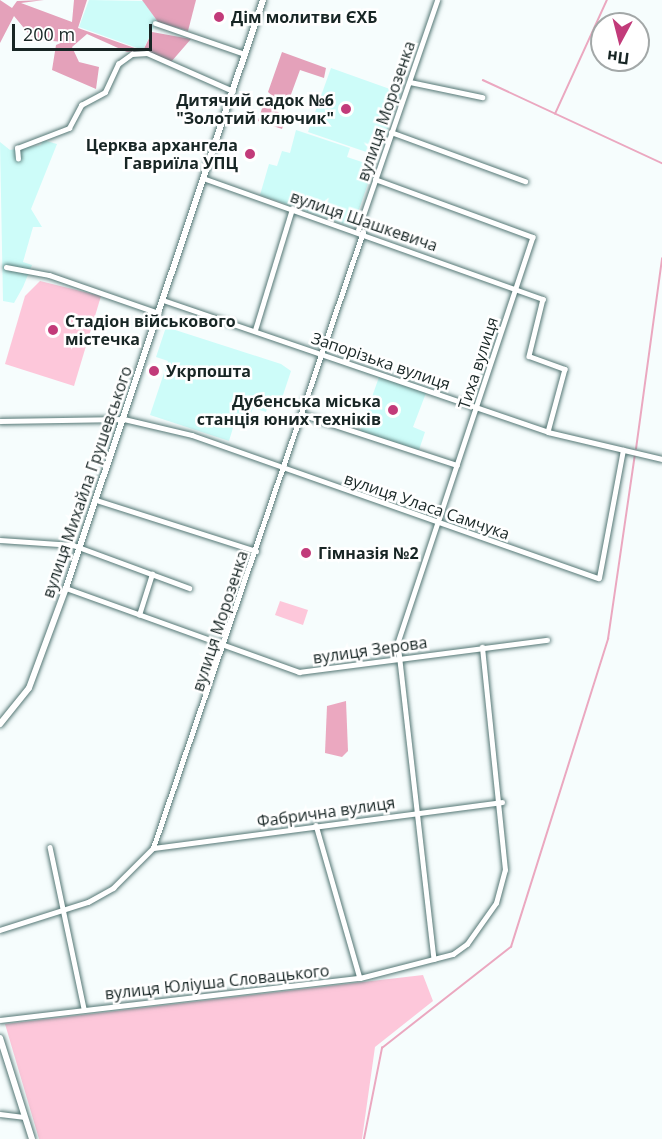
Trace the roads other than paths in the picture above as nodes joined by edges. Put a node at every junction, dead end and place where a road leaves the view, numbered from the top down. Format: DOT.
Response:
graph roads {
  1 [pos="263,0"];
  2 [pos="437,0"];
  3 [pos="155,23"];
  4 [pos="245,54"];
  5 [pos="410,82"];
  6 [pos="232,91"];
  7 [pos="482,97"];
  8 [pos="391,132"];
  9 [pos="18,159"];
  10 [pos="203,178"];
  11 [pos="375,179"];
  12 [pos="525,181"];
  13 [pos="292,209"];
  14 [pos="360,231"];
  15 [pos="6,267"];
  16 [pos="515,290"];
  17 [pos="163,300"];
  18 [pos="159,313"];
  19 [pos="255,330"];
  20 [pos="321,352"];
  21 [pos="477,407"];
  22 [pos="301,414"];
  23 [pos="123,419"];
  24 [pos="0,421"];
  25 [pos="548,432"];
  26 [pos="623,450"];
  27 [pos="662,459"];
  28 [pos="457,465"];
  29 [pos="282,470"];
  30 [pos="96,500"];
  31 [pos="439,522"];
  32 [pos="0,540"];
  33 [pos="80,547"];
  34 [pos="256,551"];
  35 [pos="152,574"];
  36 [pos="66,588"];
  37 [pos="189,588"];
  38 [pos="140,615"];
  39 [pos="547,640"];
  40 [pos="225,645"];
  41 [pos="482,647"];
  42 [pos="397,657"];
  43 [pos="0,724"];
  44 [pos="502,802"];
  45 [pos="417,812"];
  46 [pos="316,825"];
  47 [pos="50,847"];
  48 [pos="153,848"];
  49 [pos="63,910"];
  50 [pos="0,930"];
  51 [pos="434,959"];
  52 [pos="360,978"];
  53 [pos="84,1009"];
  54 [pos="0,1020"];
  55 [pos="0,1038"];
  56 [pos="0,1114"];
  57 [pos="23,1116"];
  58 [pos="32,1139"];
  1 -- 4 [label="main road, вулиця Михайла Грушевського"];
  2 -- 5 [label="street, вулиця Морозенка"];
  3 -- 4 [label="street"];
  4 -- 6 [label="main road, вулиця Михайла Грушевського"];
  5 -- 7 [label="street"];
  5 -- 8 [label="street, вулиця Морозенка"];
  6 -- 9 [label="street"];
  6 -- 10 [label="main road, вулиця Михайла Грушевського"];
  8 -- 11 [label="street, вулиця Морозенка"];
  8 -- 12 [label="street"];
  10 -- 13 [label="street, вулиця Шашкевича"];
  10 -- 17 [label="main road, вулиця Михайла Грушевського"];
  11 -- 14 [label="street, вулиця Морозенка"];
  11 -- 16 [label="street, Тиха вулиця"];
  13 -- 14 [label="street, вулиця Шашкевича"];
  13 -- 19 [label="street"];
  14 -- 16 [label="street, вулиця Шашкевича"];
  14 -- 20 [label="street, вулиця Морозенка"];
  15 -- 18 [label="street"];
  16 -- 21 [label="street, Тиха вулиця"];
  16 -- 25 [label="street, вулиця Шашкевича"];
  17 -- 18 [label="main road, вулиця Михайла Грушевського"];
  17 -- 19 [label="street, Запорізька вулиця"];
  18 -- 23 [label="main road, вулиця Михайла Грушевського"];
  19 -- 20 [label="street, Запорізька вулиця"];
  20 -- 21 [label="street, Запорізька вулиця"];
  20 -- 22 [label="street, вулиця Морозенка"];
  21 -- 25 [label="street, Запорізька вулиця"];
  21 -- 28 [label="street, Тиха вулиця"];
  22 -- 28 [label="street"];
  22 -- 29 [label="street, вулиця Морозенка"];
  23 -- 24 [label="street, вулиця Уласа Самчука"];
  23 -- 29 [label="street, вулиця Уласа Самчука"];
  23 -- 30 [label="main road, вулиця Михайла Грушевського"];
  25 -- 26 [label="street, Запорізька вулиця"];
  26 -- 27 [label="street, Запорізька вулиця"];
  26 -- 31 [label="street, вулиця Уласа Самчука"];
  28 -- 31 [label="street, Тиха вулиця"];
  29 -- 31 [label="street, вулиця Уласа Самчука"];
  29 -- 34 [label="street, вулиця Морозенка"];
  30 -- 33 [label="main road, вулиця Михайла Грушевського"];
  30 -- 34 [label="street"];
  31 -- 42 [label="street, Тиха вулиця"];
  32 -- 33 [label="street"];
  33 -- 35 [label="street"];
  33 -- 36 [label="main road, вулиця Михайла Грушевського"];
  34 -- 40 [label="street, вулиця Морозенка"];
  35 -- 37 [label="street"];
  35 -- 38 [label="street"];
  36 -- 38 [label="street, вулиця Зерова"];
  36 -- 43 [label="main road, вулиця Михайла Грушевського"];
  38 -- 40 [label="street, вулиця Зерова"];
  39 -- 41 [label="street, вулиця Зерова"];
  40 -- 42 [label="street, вулиця Зерова"];
  40 -- 48 [label="street, вулиця Морозенка"];
  41 -- 42 [label="street, вулиця Зерова"];
  41 -- 44 [label="street, вулиця Юліуша Словацького"];
  42 -- 45 [label="street"];
  44 -- 45 [label="street, Фабрична вулиця"];
  44 -- 51 [label="street, вулиця Юліуша Словацького"];
  45 -- 46 [label="street, Фабрична вулиця"];
  45 -- 51 [label="street"];
  46 -- 48 [label="street, Фабрична вулиця"];
  46 -- 52 [label="street"];
  47 -- 49 [label="street"];
  48 -- 49 [label="street, вулиця Морозенка"];
  49 -- 50 [label="street, вулиця Морозенка"];
  49 -- 53 [label="street"];
  51 -- 52 [label="street, вулиця Юліуша Словацького"];
  52 -- 53 [label="street, вулиця Юліуша Словацького"];
  53 -- 54 [label="street, вулиця Юліуша Словацького"];
  55 -- 57 [label="main road"];
  56 -- 57 [label="street"];
  57 -- 58 [label="main road"];
}
